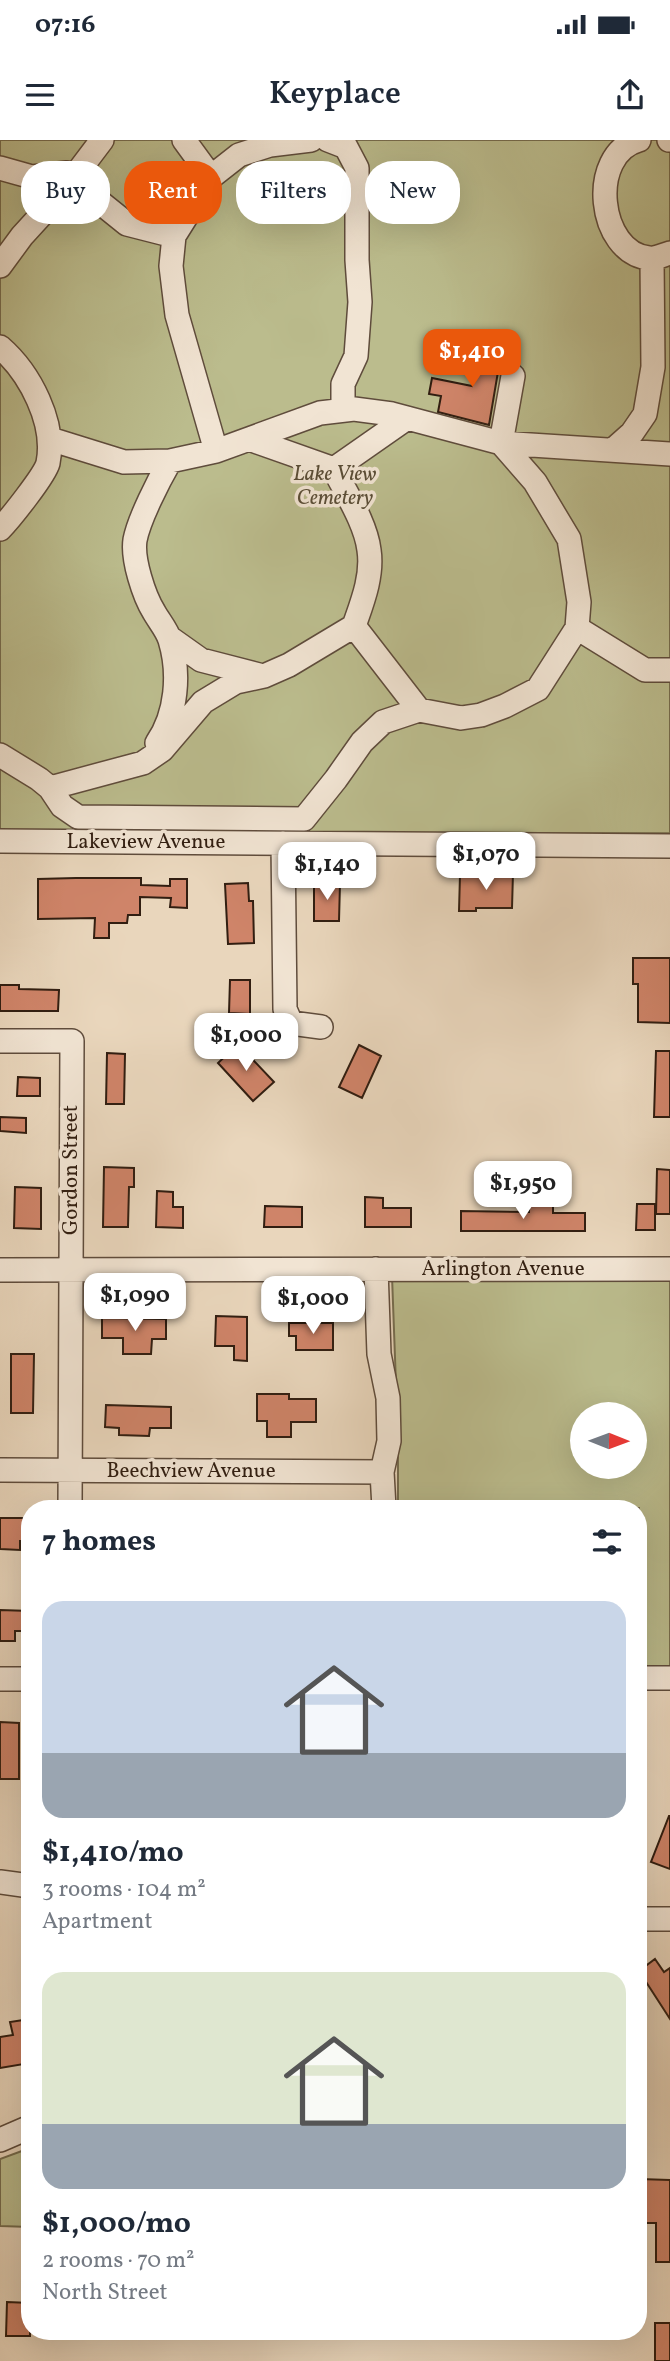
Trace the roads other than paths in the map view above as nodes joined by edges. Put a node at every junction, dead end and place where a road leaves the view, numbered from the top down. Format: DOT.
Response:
graph roads {
  1 [pos="102,140"];
  2 [pos="184,140"];
  3 [pos="311,140"];
  4 [pos="328,140"];
  5 [pos="639,140"];
  6 [pos="87,161"];
  7 [pos="199,161"];
  8 [pos="0,168"];
  9 [pos="222,168"];
  10 [pos="21,174"];
  11 [pos="110,210"];
  12 [pos="33,224"];
  13 [pos="182,224"];
  14 [pos="174,236"];
  15 [pos="661,256"];
  16 [pos="0,266"];
  17 [pos="0,347"];
  18 [pos="513,376"];
  19 [pos="343,410"];
  20 [pos="407,418"];
  21 [pos="50,439"];
  22 [pos="248,439"];
  23 [pos="501,443"];
  24 [pos="614,449"];
  25 [pos="216,452"];
  26 [pos="670,454"];
  27 [pos="170,461"];
  28 [pos="334,469"];
  29 [pos="0,529"];
  30 [pos="354,626"];
  31 [pos="577,628"];
  32 [pos="170,638"];
  33 [pos="670,670"];
  34 [pos="264,676"];
  35 [pos="419,710"];
  36 [pos="0,755"];
  37 [pos="144,763"];
  38 [pos="50,788"];
  39 [pos="0,841"];
  40 [pos="283,843"];
  41 [pos="670,846"];
  42 [pos="321,1027"];
  43 [pos="0,1041"];
  44 [pos="71,1269"];
  45 [pos="376,1269"];
  46 [pos="670,1269"];
  47 [pos="0,1270"];
  48 [pos="0,1470"];
  49 [pos="70,1470"];
  50 [pos="382,1472"];
  51 [pos="70,1500"];
  52 [pos="384,1500"];
  53 [pos="647,1678"];
  54 [pos="670,1678"];
  55 [pos="0,1679"];
  56 [pos="21,1679"];
  57 [pos="0,1882"];
  58 [pos="21,1885"];
  59 [pos="647,1919"];
  60 [pos="670,1919"];
  61 [pos="21,2131"];
  62 [pos="0,2140"];
  1 -- 6 [label="street"];
  2 -- 7 [label="street"];
  3 -- 9 [label="street"];
  4 -- 19 [label="street"];
  5 -- 15 [label="street"];
  8 -- 10 [label="street"];
  11 -- 14 [label="street"];
  12 -- 16 [label="street"];
  13 -- 14 [label="street"];
  14 -- 25 [label="street"];
  15 -- 24 [label="street"];
  17 -- 21 [label="street"];
  18 -- 23 [label="street"];
  19 -- 20 [label="street"];
  19 -- 22 [label="street"];
  20 -- 23 [label="street"];
  20 -- 28 [label="street"];
  21 -- 27 [label="street"];
  21 -- 29 [label="street"];
  22 -- 25 [label="street"];
  22 -- 28 [label="street"];
  23 -- 24 [label="street"];
  23 -- 31 [label="street"];
  24 -- 26 [label="street"];
  25 -- 27 [label="street"];
  27 -- 32 [label="street"];
  28 -- 30 [label="street"];
  30 -- 34 [label="street"];
  30 -- 35 [label="street"];
  31 -- 33 [label="street"];
  31 -- 35 [label="street"];
  32 -- 34 [label="street"];
  32 -- 37 [label="street"];
  34 -- 37 [label="street"];
  35 -- 38 [label="street"];
  36 -- 38 [label="street"];
  37 -- 38 [label="street"];
  39 -- 40 [label="street, Lakeview Avenue"];
  40 -- 41 [label="street, Lakeview Avenue"];
  40 -- 42 [label="street"];
  43 -- 44 [label="street, Gordon Street"];
  44 -- 45 [label="street, Arlington Avenue"];
  44 -- 47 [label="street, Arlington Avenue"];
  44 -- 49 [label="street, Gordon Street"];
  45 -- 46 [label="street, Arlington Avenue"];
  45 -- 50 [label="street"];
  48 -- 49 [label="street, Beechview Avenue"];
  49 -- 50 [label="street, Beechview Avenue"];
  49 -- 51 [label="street, Gordon Street"];
  50 -- 52 [label="street"];
  53 -- 54 [label="street"];
  55 -- 56 [label="street"];
  57 -- 58 [label="street"];
  59 -- 60 [label="street"];
  61 -- 62 [label="street"];
}
